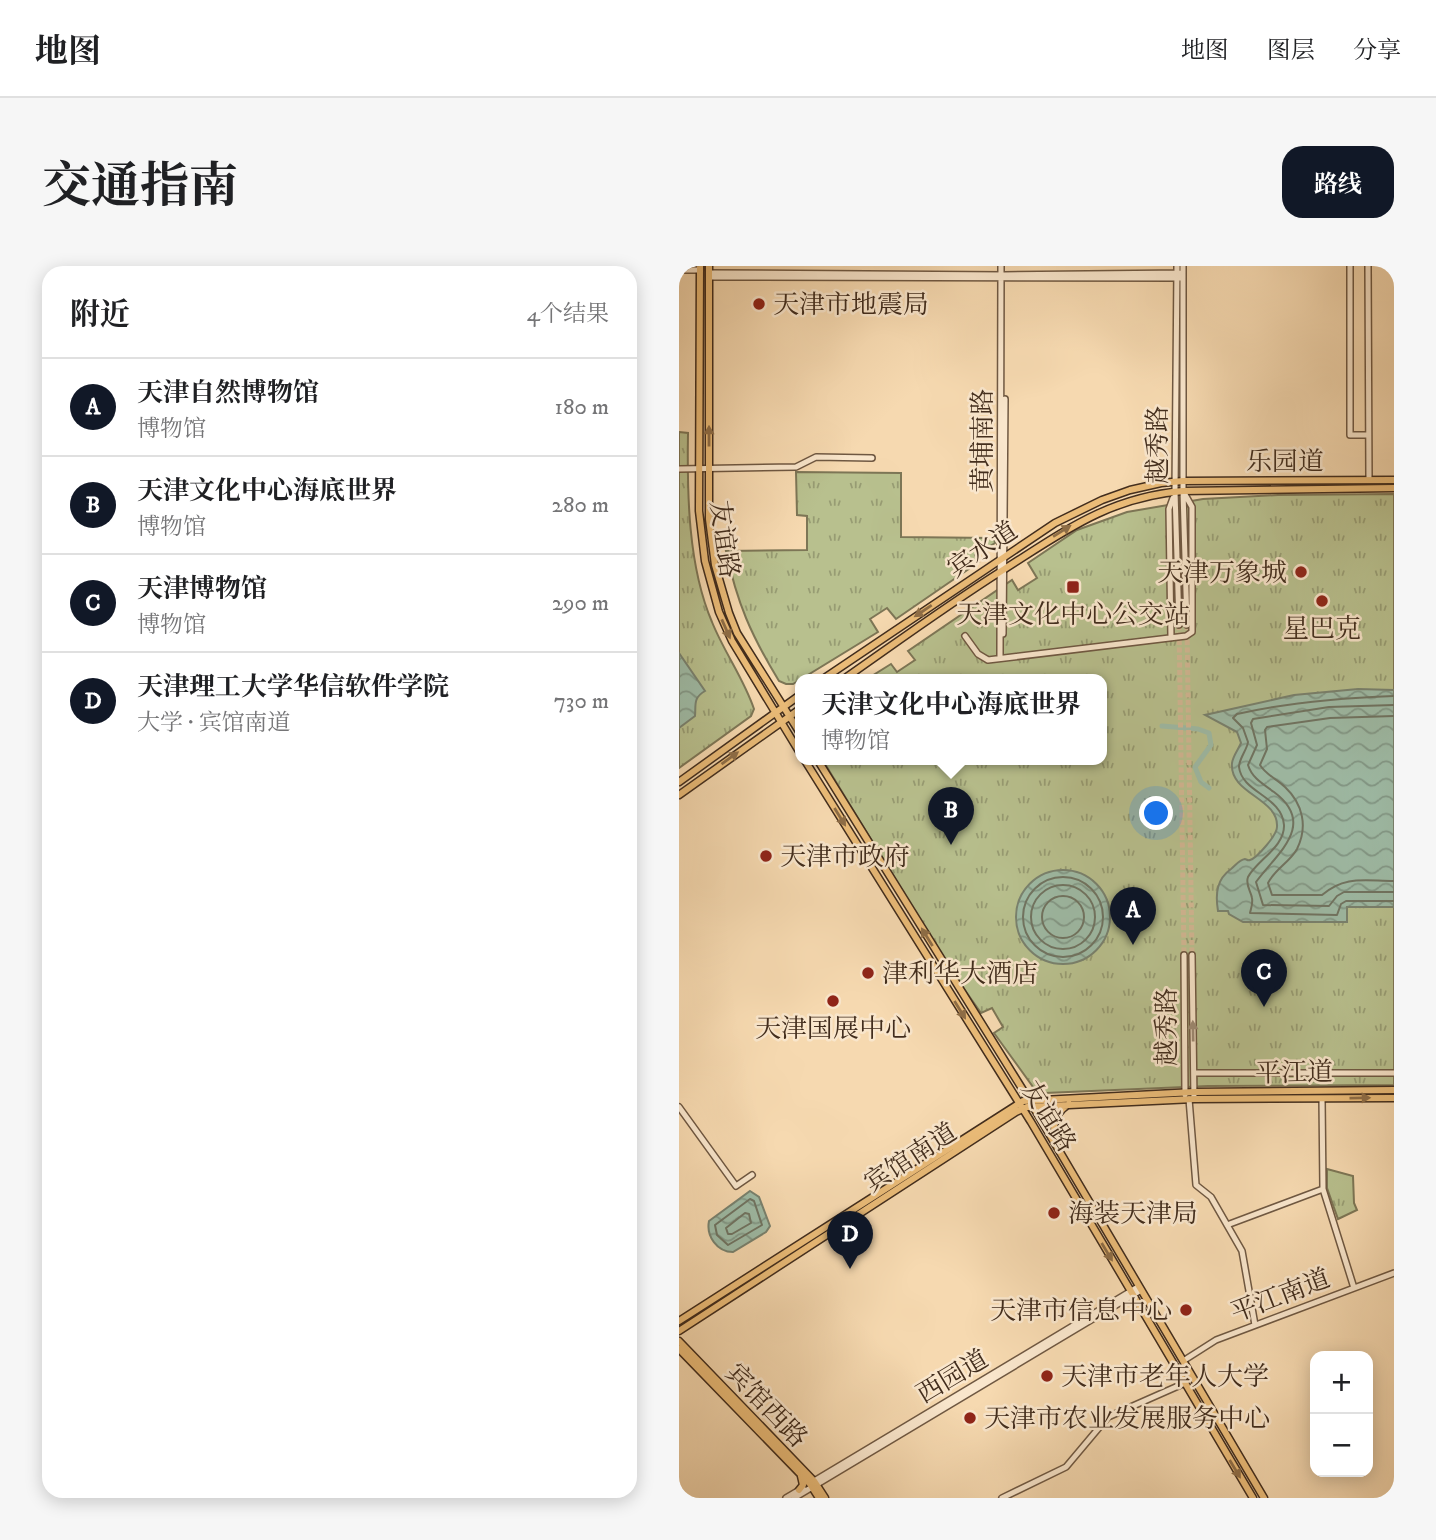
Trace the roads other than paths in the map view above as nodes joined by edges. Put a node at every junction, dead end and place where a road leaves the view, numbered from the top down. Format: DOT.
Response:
graph roads {
  1 [pos="1003,266"];
  2 [pos="1189,266"];
  3 [pos="1350,266"];
  4 [pos="1368,266"];
  5 [pos="700,268"];
  6 [pos="679,270"];
  7 [pos="709,272"];
  8 [pos="1180,272"];
  9 [pos="1003,277"];
  10 [pos="1368,435"];
  11 [pos="872,458"];
  12 [pos="709,467"];
  13 [pos="679,468"];
  14 [pos="699,468"];
  15 [pos="1394,480"];
  16 [pos="1179,481"];
  17 [pos="1369,484"];
  18 [pos="1394,488"];
  19 [pos="1179,491"];
  20 [pos="1003,558"];
  21 [pos="1002,570"];
  22 [pos="1179,625"];
  23 [pos="1187,625"];
  24 [pos="967,635"];
  25 [pos="1171,637"];
  26 [pos="1002,657"];
  27 [pos="831,674"];
  28 [pos="851,674"];
  29 [pos="795,699"];
  30 [pos="784,707"];
  31 [pos="795,712"];
  32 [pos="775,713"];
  33 [pos="790,716"];
  34 [pos="781,722"];
  35 [pos="795,724"];
  36 [pos="795,745"];
  37 [pos="808,765"];
  38 [pos="821,765"];
  39 [pos="679,782"];
  40 [pos="679,795"];
  41 [pos="1184,955"];
  42 [pos="1192,955"];
  43 [pos="1194,1073"];
  44 [pos="1394,1073"];
  45 [pos="1394,1090"];
  46 [pos="1190,1096"];
  47 [pos="1394,1098"];
  48 [pos="1322,1099"];
  49 [pos="1030,1103"];
  50 [pos="1071,1104"];
  51 [pos="1020,1106"];
  52 [pos="679,1107"];
  53 [pos="1063,1159"];
  54 [pos="752,1175"];
  55 [pos="1323,1189"];
  56 [pos="1227,1225"];
  57 [pos="1394,1273"];
  58 [pos="1354,1288"];
  59 [pos="1139,1289"];
  60 [pos="1132,1293"];
  61 [pos="679,1321"];
  62 [pos="1255,1325"];
  63 [pos="679,1331"];
  64 [pos="679,1341"];
  65 [pos="679,1349"];
  66 [pos="1183,1361"];
  67 [pos="1185,1383"];
  68 [pos="802,1473"];
  69 [pos="812,1484"];
  70 [pos="798,1494"];
  71 [pos="786,1498"];
  72 [pos="819,1498"];
  73 [pos="825,1498"];
  74 [pos="1002,1498"];
  75 [pos="1253,1498"];
  76 [pos="1264,1498"];
  1 -- 9 [label="street, 黄埔南路"];
  2 -- 8 [label="street"];
  3 -- 10 [label="street"];
  4 -- 10 [label="street"];
  5 -- 6 [label="street"];
  5 -- 14 [label="main road, 友谊路"];
  7 -- 9 [label="street"];
  12 -- 7 [label="main road, 友谊路, one-way"];
  8 -- 9 [label="street"];
  8 -- 16 [label="street, 越秀路"];
  9 -- 20 [label="street, 黄埔南路"];
  10 -- 17 [label="street"];
  11 -- 12 [label="street"];
  12 -- 14 [label="street"];
  12 -- 30 [label="main road, 友谊路"];
  13 -- 14 [label="street"];
  14 -- 32 [label="main road, 友谊路, one-way"];
  15 -- 17 [label="main road, 乐园道"];
  16 -- 17 [label="main road, 乐园道"];
  16 -- 19 [label="street, 越秀路"];
  16 -- 20 [label="main road, 宾水道"];
  17 -- 18 [label="main road, 乐园道"];
  17 -- 19 [label="main road, 乐园道"];
  21 -- 19 [label="main road, 宾水道, one-way"];
  19 -- 22 [label="street, 越秀路"];
  19 -- 23 [label="street, 越秀路"];
  19 -- 25 [label="street"];
  19 -- 25 [label="street"];
  20 -- 21 [label="street, 黄埔南路"];
  20 -- 27 [label="main road, 宾水道, one-way"];
  21 -- 26 [label="street, 黄埔南路"];
  21 -- 28 [label="main road, 宾水道"];
  24 -- 26 [label="street"];
  25 -- 26 [label="street"];
  29 -- 30 [label="main road"];
  30 -- 32 [label="main road"];
  30 -- 33 [label="main road, 友谊路"];
  31 -- 33 [label="main road"];
  32 -- 34 [label="main road, 友谊路"];
  32 -- 39 [label="main road"];
  33 -- 34 [label="main road"];
  33 -- 35 [label="main road, 友谊路"];
  34 -- 36 [label="main road, 友谊路"];
  40 -- 34 [label="main road, one-way"];
  37 -- 51 [label="main road, 友谊路, one-way"];
  49 -- 38 [label="main road, 友谊路, one-way"];
  41 -- 46 [label="street, 越秀路"];
  43 -- 42 [label="street, 越秀路, one-way"];
  43 -- 44 [label="street"];
  43 -- 46 [label="street, 越秀路"];
  45 -- 46 [label="main road, 平江道"];
  46 -- 48 [label="main road, 平江道"];
  46 -- 49 [label="main road"];
  46 -- 50 [label="main road"];
  46 -- 56 [label="street"];
  48 -- 47 [label="main road, 平江道, one-way"];
  48 -- 55 [label="street"];
  49 -- 50 [label="main road"];
  49 -- 51 [label="main road"];
  49 -- 53 [label="main road, 友谊路"];
  50 -- 53 [label="main road"];
  51 -- 60 [label="main road, 友谊路, one-way"];
  51 -- 61 [label="main road, 宾馆南道"];
  51 -- 63 [label="main road, 宾馆南道"];
  52 -- 54 [label="street"];
  53 -- 59 [label="main road, 友谊路"];
  55 -- 56 [label="street"];
  55 -- 58 [label="street"];
  56 -- 62 [label="street"];
  57 -- 58 [label="street, 平江南道"];
  58 -- 62 [label="street, 平江南道"];
  59 -- 60 [label="street, 西园道"];
  59 -- 66 [label="main road, 友谊路"];
  60 -- 67 [label="main road, 友谊路"];
  60 -- 69 [label="street, 西园道"];
  62 -- 66 [label="street, 平江南道"];
  64 -- 68 [label="main road, 宾馆西路"];
  65 -- 68 [label="main road, 宾馆西路"];
  66 -- 76 [label="main road, 友谊路"];
  67 -- 74 [label="street"];
  67 -- 75 [label="main road, 友谊路, one-way"];
  68 -- 69 [label="main road, 宾馆西路"];
  68 -- 70 [label="main road"];
  69 -- 70 [label="street, 西园道"];
  69 -- 72 [label="main road, 宾馆西路"];
  69 -- 73 [label="main road, 宾馆西路"];
  70 -- 71 [label="street, 西园道"];
}
